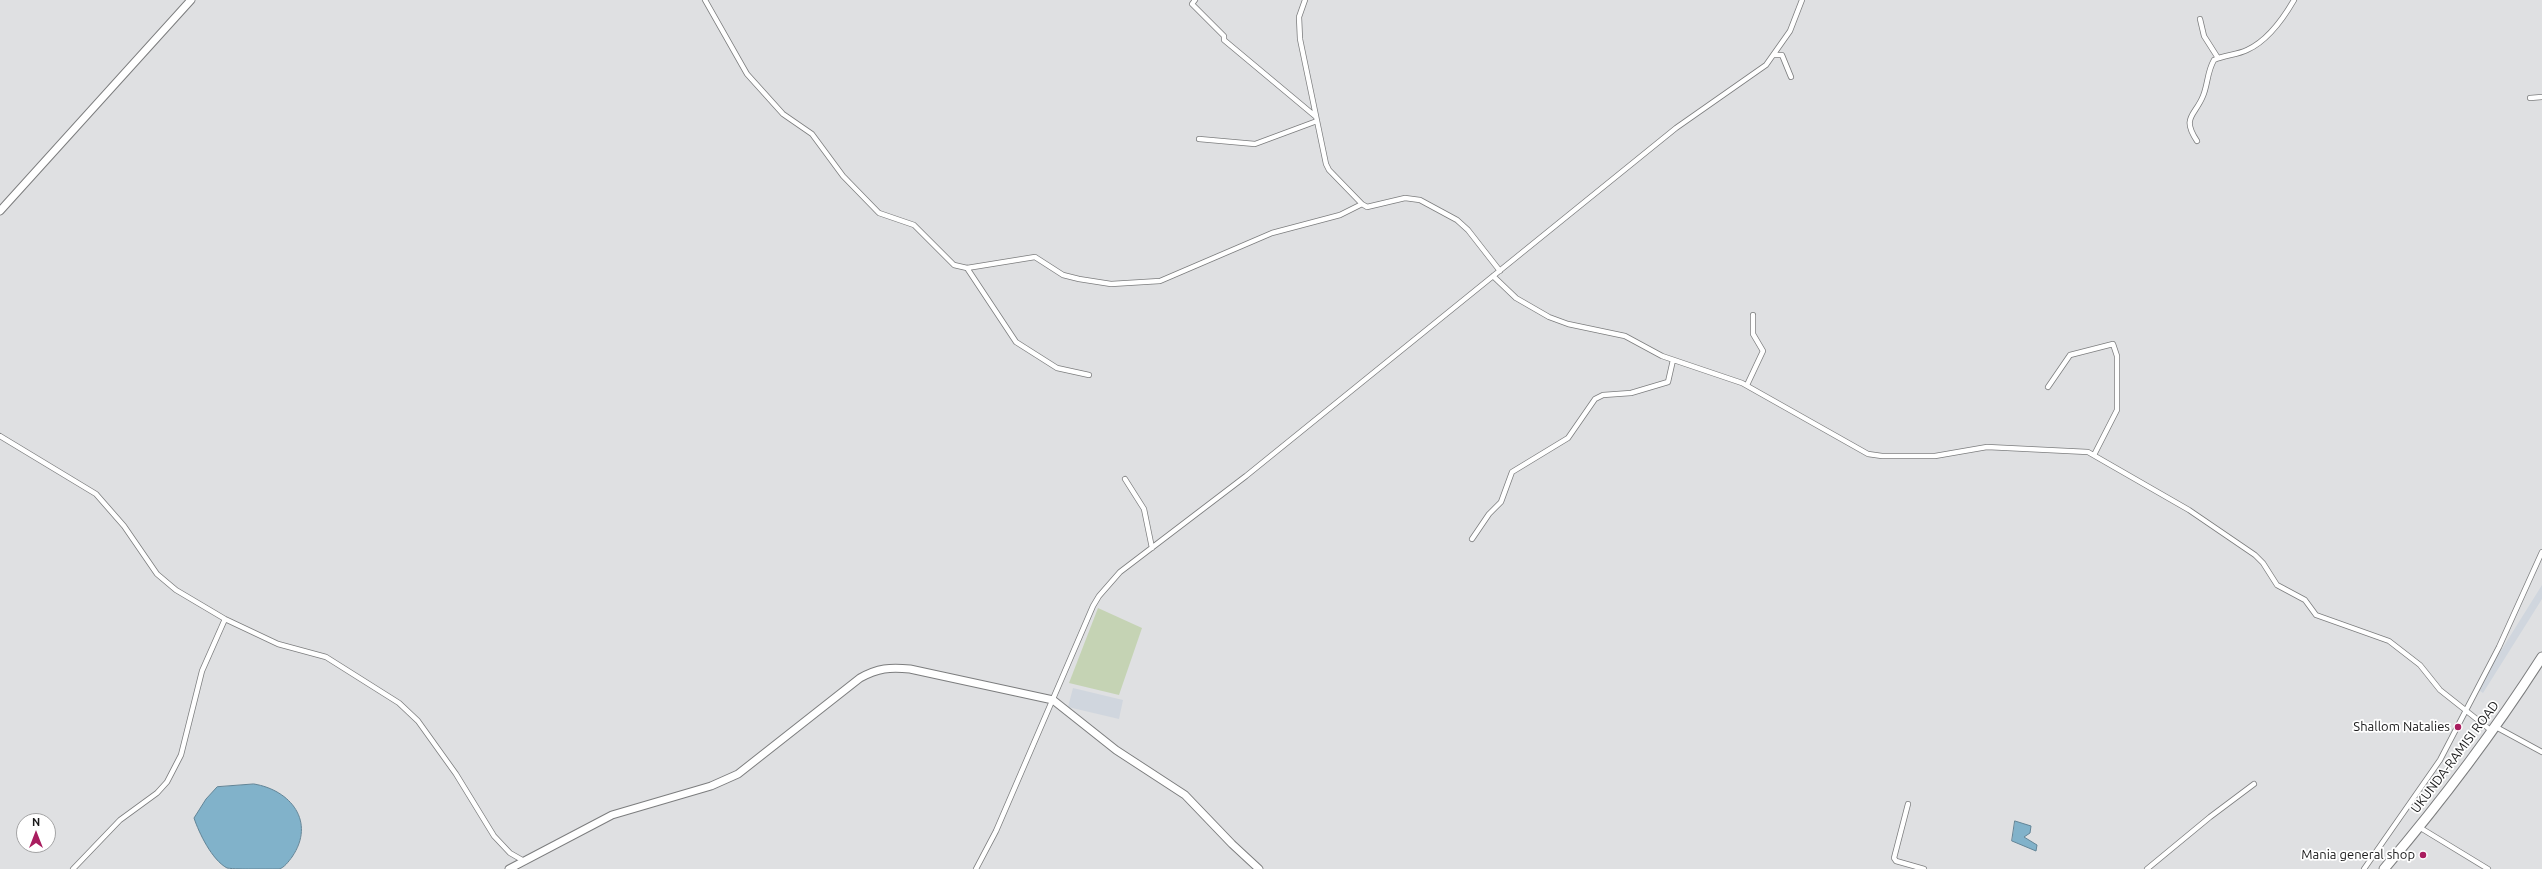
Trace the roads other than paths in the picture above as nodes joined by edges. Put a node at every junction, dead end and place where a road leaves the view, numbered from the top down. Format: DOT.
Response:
graph roads {
  1 [pos="191,0"];
  2 [pos="705,0"];
  3 [pos="1195,0"];
  4 [pos="1305,0"];
  5 [pos="1802,0"];
  6 [pos="2294,0"];
  7 [pos="2200,19"];
  8 [pos="1774,55"];
  9 [pos="2218,58"];
  10 [pos="1791,77"];
  11 [pos="2542,97"];
  12 [pos="2530,98"];
  13 [pos="1316,118"];
  14 [pos="1199,139"];
  15 [pos="2197,141"];
  16 [pos="1362,204"];
  17 [pos="0,210"];
  18 [pos="967,268"];
  19 [pos="1500,270"];
  20 [pos="1493,276"];
  21 [pos="1753,315"];
  22 [pos="1673,360"];
  23 [pos="1089,375"];
  24 [pos="1747,385"];
  25 [pos="2048,387"];
  26 [pos="0,436"];
  27 [pos="2094,454"];
  28 [pos="1125,479"];
  29 [pos="1472,539"];
  30 [pos="1152,548"];
  31 [pos="2542,552"];
  32 [pos="225,619"];
  33 [pos="2542,657"];
  34 [pos="1053,700"];
  35 [pos="2466,711"];
  36 [pos="2494,729"];
  37 [pos="2542,752"];
  38 [pos="2254,784"];
  39 [pos="1908,804"];
  40 [pos="2419,827"];
  41 [pos="524,861"];
  42 [pos="72,869"];
  43 [pos="509,869"];
  44 [pos="976,869"];
  45 [pos="1259,869"];
  46 [pos="1924,869"];
  47 [pos="2147,869"];
  48 [pos="2364,869"];
  49 [pos="2384,869"];
  50 [pos="2488,869"];
  1 -- 17 [label="street"];
  2 -- 18 [label="street"];
  3 -- 13 [label="street"];
  4 -- 13 [label="street"];
  5 -- 8 [label="street"];
  6 -- 9 [label="street"];
  7 -- 9 [label="street"];
  8 -- 10 [label="street"];
  8 -- 19 [label="street"];
  9 -- 15 [label="street"];
  11 -- 12 [label="street"];
  13 -- 14 [label="street"];
  13 -- 16 [label="street"];
  16 -- 18 [label="street"];
  16 -- 19 [label="street"];
  18 -- 23 [label="street"];
  19 -- 20 [label="street"];
  20 -- 22 [label="street"];
  20 -- 30 [label="street"];
  21 -- 24 [label="street"];
  22 -- 24 [label="street"];
  22 -- 29 [label="street"];
  24 -- 27 [label="street"];
  25 -- 27 [label="street"];
  26 -- 32 [label="street"];
  27 -- 35 [label="street"];
  28 -- 30 [label="street"];
  30 -- 34 [label="street"];
  31 -- 35 [label="street"];
  32 -- 41 [label="street"];
  32 -- 42 [label="street"];
  33 -- 36 [label="highway, UKUNDA-RAMISI ROAD"];
  34 -- 41 [label="street"];
  34 -- 44 [label="street"];
  34 -- 45 [label="street"];
  35 -- 36 [label="street"];
  35 -- 48 [label="street"];
  36 -- 37 [label="street"];
  36 -- 40 [label="highway, UKUNDA-RAMISI ROAD"];
  38 -- 47 [label="street"];
  39 -- 46 [label="street"];
  40 -- 49 [label="highway, UKUNDA-RAMISI ROAD"];
  40 -- 50 [label="street"];
  41 -- 43 [label="street"];
}
